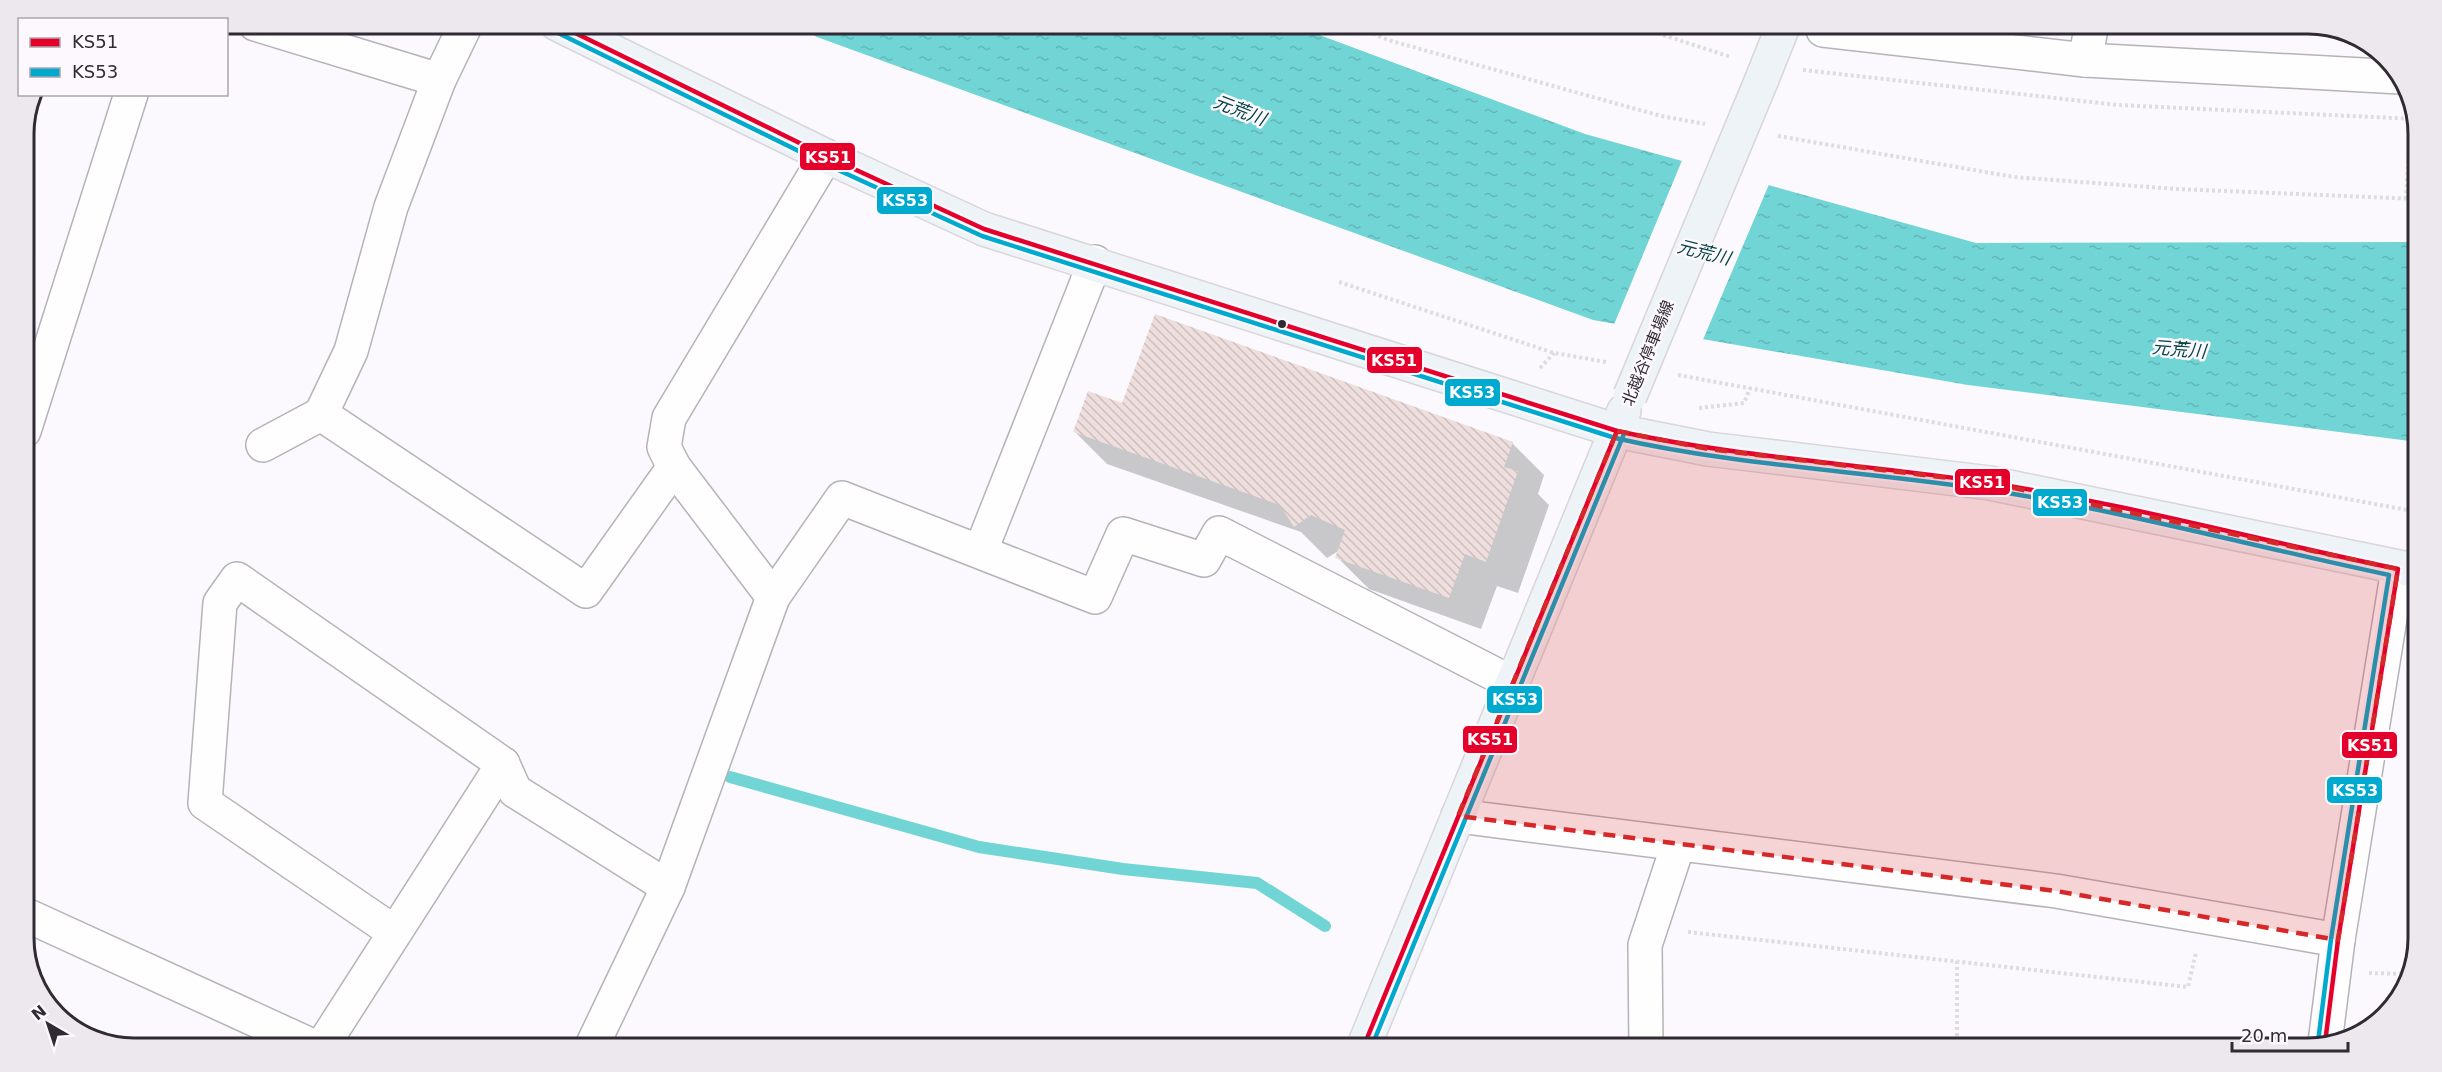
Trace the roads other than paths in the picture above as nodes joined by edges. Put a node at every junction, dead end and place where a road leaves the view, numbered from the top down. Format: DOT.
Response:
graph roads {
  1 [pos="288,34"];
  2 [pos="461,34"];
  3 [pos="577,34"];
  4 [pos="1780,34"];
  5 [pos="1858,34"];
  6 [pos="2090,34"];
  7 [pos="2085,60"];
  8 [pos="2389,76"];
  9 [pos="439,80"];
  10 [pos="130,96"];
  11 [pos="826,156"];
  12 [pos="1095,262"];
  13 [pos="35,396"];
  14 [pos="321,414"];
  15 [pos="1617,431"];
  16 [pos="263,445"];
  17 [pos="674,467"];
  18 [pos="981,550"];
  19 [pos="2408,570"];
  20 [pos="2408,572"];
  21 [pos="773,597"];
  22 [pos="1512,682"];
  23 [pos="503,764"];
  24 [pos="1458,816"];
  25 [pos="1678,845"];
  26 [pos="668,887"];
  27 [pos="35,919"];
  28 [pos="393,932"];
  29 [pos="2338,940"];
  30 [pos="2326,1036"];
  31 [pos="297,1038"];
  32 [pos="325,1038"];
  33 [pos="596,1038"];
  34 [pos="1367,1038"];
  35 [pos="1646,1038"];
  1 -- 9 [label="street"];
  2 -- 9 [label="street"];
  3 -- 11 [label="main road"];
  4 -- 15 [label="main road, 北越谷停車場線, bridge"];
  5 -- 7 [label="street"];
  6 -- 7 [label="street"];
  7 -- 8 [label="street"];
  9 -- 14 [label="street"];
  10 -- 13 [label="street"];
  11 -- 12 [label="main road"];
  11 -- 17 [label="street"];
  12 -- 15 [label="main road"];
  12 -- 18 [label="street"];
  14 -- 16 [label="street"];
  14 -- 17 [label="street"];
  15 -- 19 [label="main road"];
  15 -- 22 [label="main road, 北越谷停車場線"];
  17 -- 21 [label="street"];
  18 -- 21 [label="street"];
  18 -- 22 [label="street"];
  20 -- 29 [label="street"];
  21 -- 26 [label="street"];
  22 -- 24 [label="main road, 北越谷停車場線"];
  23 -- 26 [label="street"];
  23 -- 28 [label="street"];
  23 -- 28 [label="street"];
  24 -- 25 [label="street"];
  24 -- 34 [label="main road, 北越谷停車場線"];
  25 -- 29 [label="street"];
  25 -- 35 [label="street"];
  26 -- 33 [label="street"];
  27 -- 31 [label="street"];
  28 -- 32 [label="street"];
  29 -- 30 [label="street"];
}
